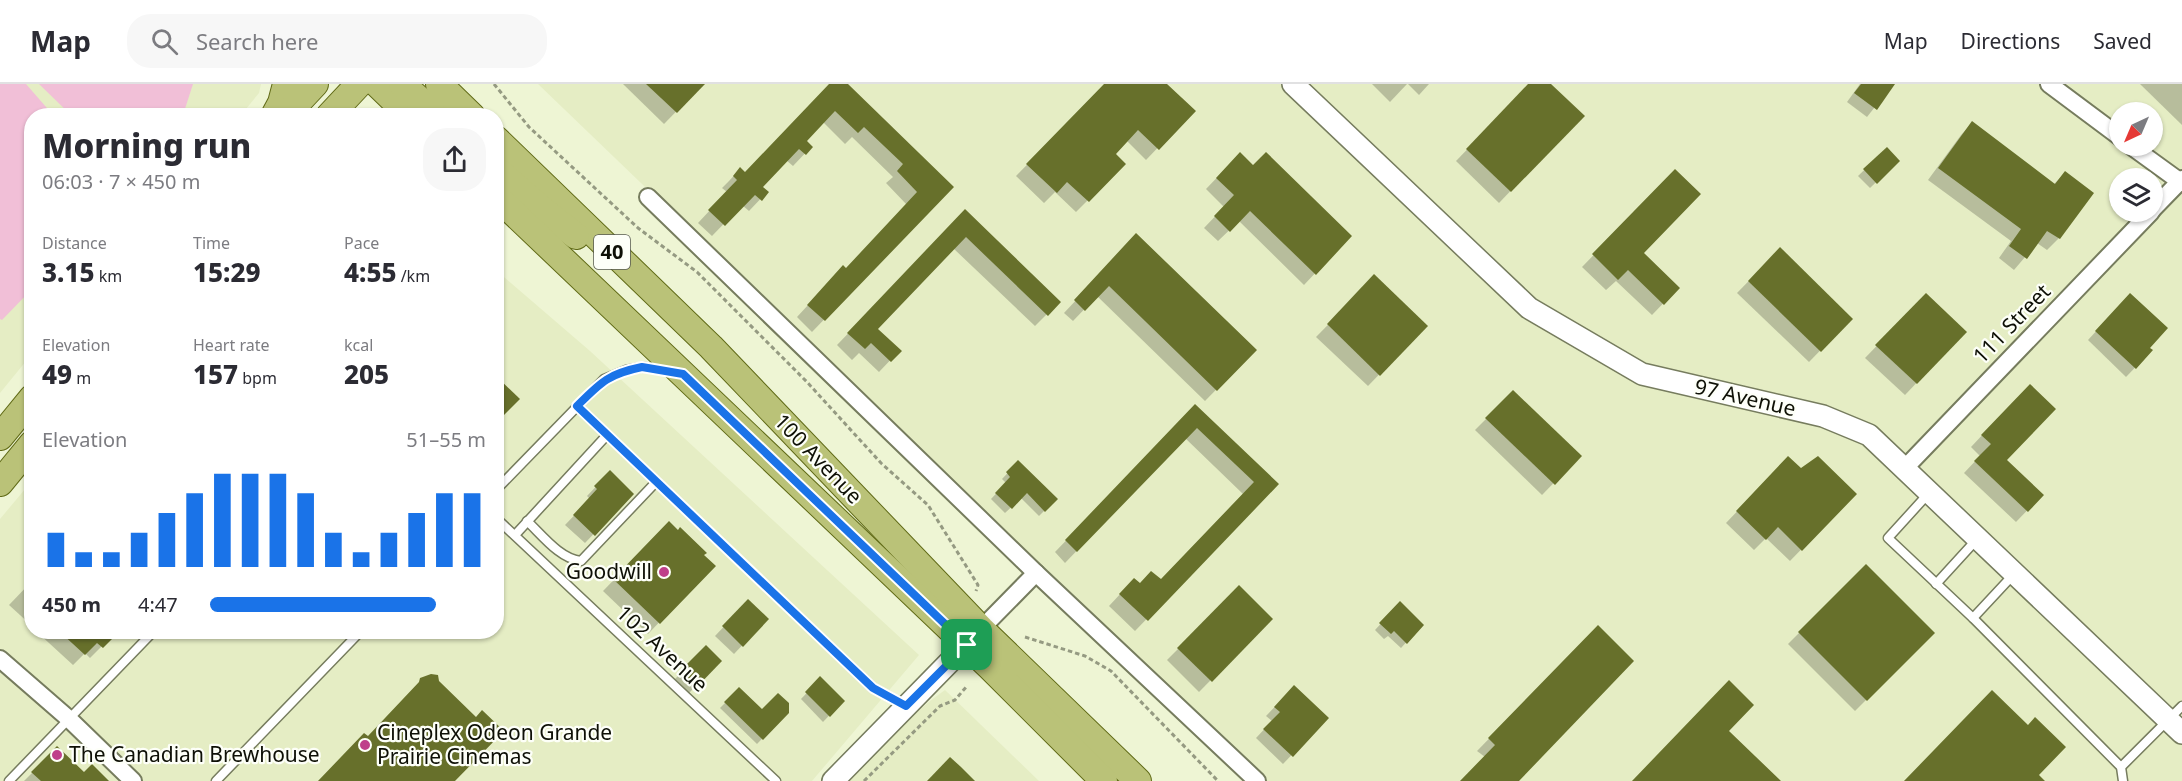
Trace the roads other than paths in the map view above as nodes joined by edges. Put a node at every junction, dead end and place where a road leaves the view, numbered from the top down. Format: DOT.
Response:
graph roads {
  1 [pos="286,84"];
  2 [pos="315,84"];
  3 [pos="359,84"];
  4 [pos="377,84"];
  5 [pos="402,84"];
  6 [pos="439,84"];
  7 [pos="465,84"];
  8 [pos="1293,84"];
  9 [pos="2049,84"];
  10 [pos="278,108"];
  11 [pos="292,108"];
  12 [pos="336,108"];
  13 [pos="402,108"];
  14 [pos="429,108"];
  15 [pos="464,108"];
  16 [pos="479,108"];
  17 [pos="2109,129"];
  18 [pos="504,156"];
  19 [pos="2146,156"];
  20 [pos="2181,181"];
  21 [pos="648,197"];
  22 [pos="2163,200"];
  23 [pos="504,204"];
  24 [pos="504,210"];
  25 [pos="2141,222"];
  26 [pos="529,227"];
  27 [pos="683,374"];
  28 [pos="577,406"];
  29 [pos="24,408"];
  30 [pos="607,435"];
  31 [pos="0,437"];
  32 [pos="24,454"];
  33 [pos="1905,468"];
  34 [pos="504,482"];
  35 [pos="656,482"];
  36 [pos="0,483"];
  37 [pos="1929,492"];
  38 [pos="528,521"];
  39 [pos="504,525"];
  40 [pos="515,535"];
  41 [pos="1978,538"];
  42 [pos="1036,573"];
  43 [pos="2015,573"];
  44 [pos="1936,584"];
  45 [pos="1974,618"];
  46 [pos="974,637"];
  47 [pos="146,639"];
  48 [pos="353,639"];
  49 [pos="0,658"];
  50 [pos="906,706"];
  51 [pos="69,719"];
  52 [pos="2178,720"];
  53 [pos="2121,767"];
  54 [pos="9,781"];
  55 [pos="133,781"];
  56 [pos="216,781"];
  57 [pos="776,781"];
  58 [pos="833,781"];
  59 [pos="1104,781"];
  60 [pos="1138,781"];
  61 [pos="1257,781"];
  62 [pos="2124,781"];
  1 -- 10 [label="main road"];
  2 -- 11 [label="main road"];
  3 -- 12 [label="main road"];
  4 -- 13 [label="main road"];
  5 -- 14 [label="main road"];
  6 -- 15 [label="main road"];
  7 -- 16 [label="main road"];
  8 -- 33 [label="street, 97 Avenue"];
  9 -- 17 [label="street"];
  18 -- 46 [label="main road, 100 Avenue / 40"];
  19 -- 20 [label="street"];
  20 -- 22 [label="street, 111 Street"];
  21 -- 42 [label="street"];
  23 -- 26 [label="main road, 100 Avenue / 40"];
  24 -- 26 [label="main road"];
  25 -- 33 [label="street, 111 Street"];
  26 -- 27 [label="main road, 100 Avenue / 40"];
  27 -- 28 [label="lane"];
  27 -- 46 [label="main road, 100 Avenue / 40"];
  28 -- 30 [label="lane"];
  28 -- 34 [label="lane"];
  29 -- 31 [label="main road"];
  30 -- 35 [label="lane"];
  30 -- 38 [label="lane"];
  32 -- 36 [label="main road"];
  33 -- 37 [label="street, 97 Avenue"];
  35 -- 38 [label="lane"];
  35 -- 50 [label="lane"];
  37 -- 41 [label="street, 97 Avenue"];
  37 -- 44 [label="lane"];
  38 -- 40 [label="lane"];
  39 -- 40 [label="lane, 102 Avenue"];
  40 -- 57 [label="lane, 102 Avenue"];
  41 -- 43 [label="street, 97 Avenue"];
  41 -- 44 [label="lane"];
  42 -- 46 [label="street"];
  42 -- 61 [label="street"];
  43 -- 45 [label="lane"];
  43 -- 52 [label="street, 97 Avenue"];
  44 -- 45 [label="lane"];
  45 -- 53 [label="lane"];
  46 -- 50 [label="street"];
  46 -- 59 [label="main road, 100 Avenue / 40"];
  46 -- 60 [label="main road, 100 Avenue / 40"];
  47 -- 51 [label="lane"];
  48 -- 56 [label="lane"];
  49 -- 51 [label="street"];
  50 -- 58 [label="street"];
  51 -- 54 [label="lane"];
  51 -- 55 [label="street"];
  52 -- 53 [label="lane"];
  53 -- 62 [label="lane"];
}
